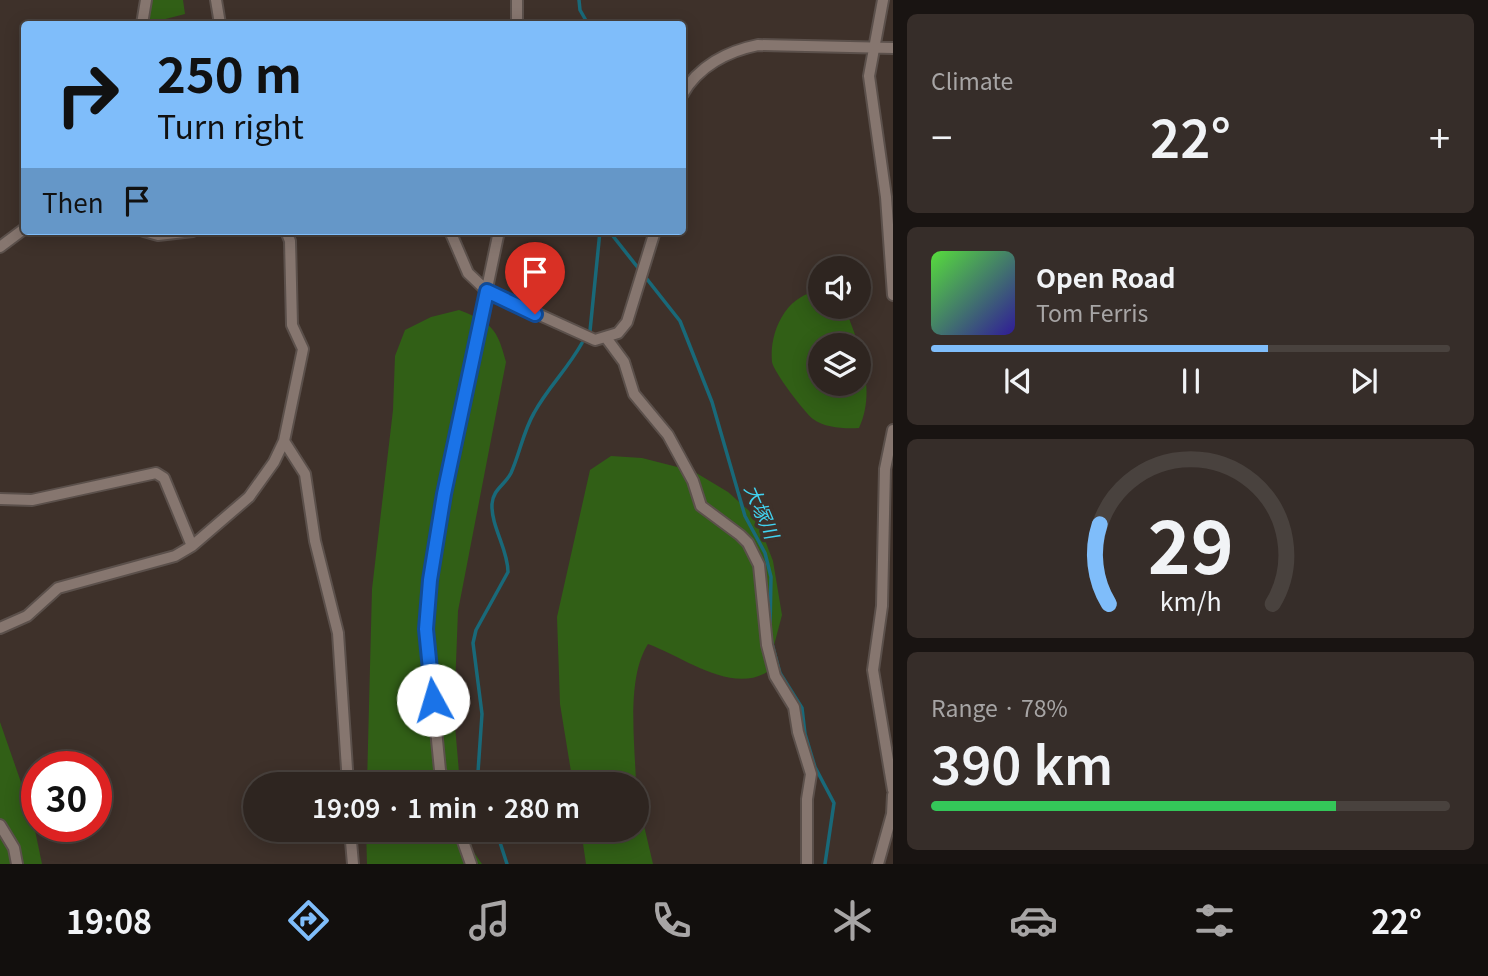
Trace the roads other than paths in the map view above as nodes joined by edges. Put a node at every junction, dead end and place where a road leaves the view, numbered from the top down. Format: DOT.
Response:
graph roads {
  1 [pos="146,0"];
  2 [pos="216,0"];
  3 [pos="517,0"];
  4 [pos="883,0"];
  5 [pos="142,21"];
  6 [pos="220,21"];
  7 [pos="517,21"];
  8 [pos="876,47"];
  9 [pos="893,48"];
  10 [pos="686,90"];
  11 [pos="21,231"];
  12 [pos="452,235"];
  13 [pos="498,235"];
  14 [pos="654,235"];
  15 [pos="288,236"];
  16 [pos="0,247"];
  17 [pos="487,291"];
  18 [pos="893,295"];
  19 [pos="607,339"];
  20 [pos="893,430"];
  21 [pos="284,441"];
  22 [pos="0,499"];
  23 [pos="192,546"];
  24 [pos="0,628"];
  25 [pos="347,772"];
  26 [pos="441,772"];
  27 [pos="893,790"];
  28 [pos="893,795"];
  29 [pos="0,825"];
  30 [pos="351,842"];
  31 [pos="463,842"];
  32 [pos="17,864"];
  33 [pos="353,864"];
  34 [pos="471,864"];
  35 [pos="807,864"];
  36 [pos="878,864"];
  1 -- 5 [label="street"];
  2 -- 6 [label="street"];
  3 -- 7 [label="street"];
  4 -- 8 [label="street"];
  8 -- 9 [label="street"];
  8 -- 10 [label="street"];
  8 -- 18 [label="street"];
  11 -- 16 [label="street"];
  12 -- 17 [label="street"];
  13 -- 17 [label="street"];
  14 -- 19 [label="street"];
  15 -- 21 [label="street"];
  17 -- 19 [label="street"];
  17 -- 26 [label="street"];
  19 -- 35 [label="street"];
  20 -- 27 [label="street"];
  21 -- 23 [label="street"];
  21 -- 25 [label="street"];
  22 -- 23 [label="street"];
  23 -- 24 [label="street"];
  28 -- 36 [label="street"];
  29 -- 32 [label="street"];
  30 -- 33 [label="street"];
  31 -- 34 [label="street"];
}
